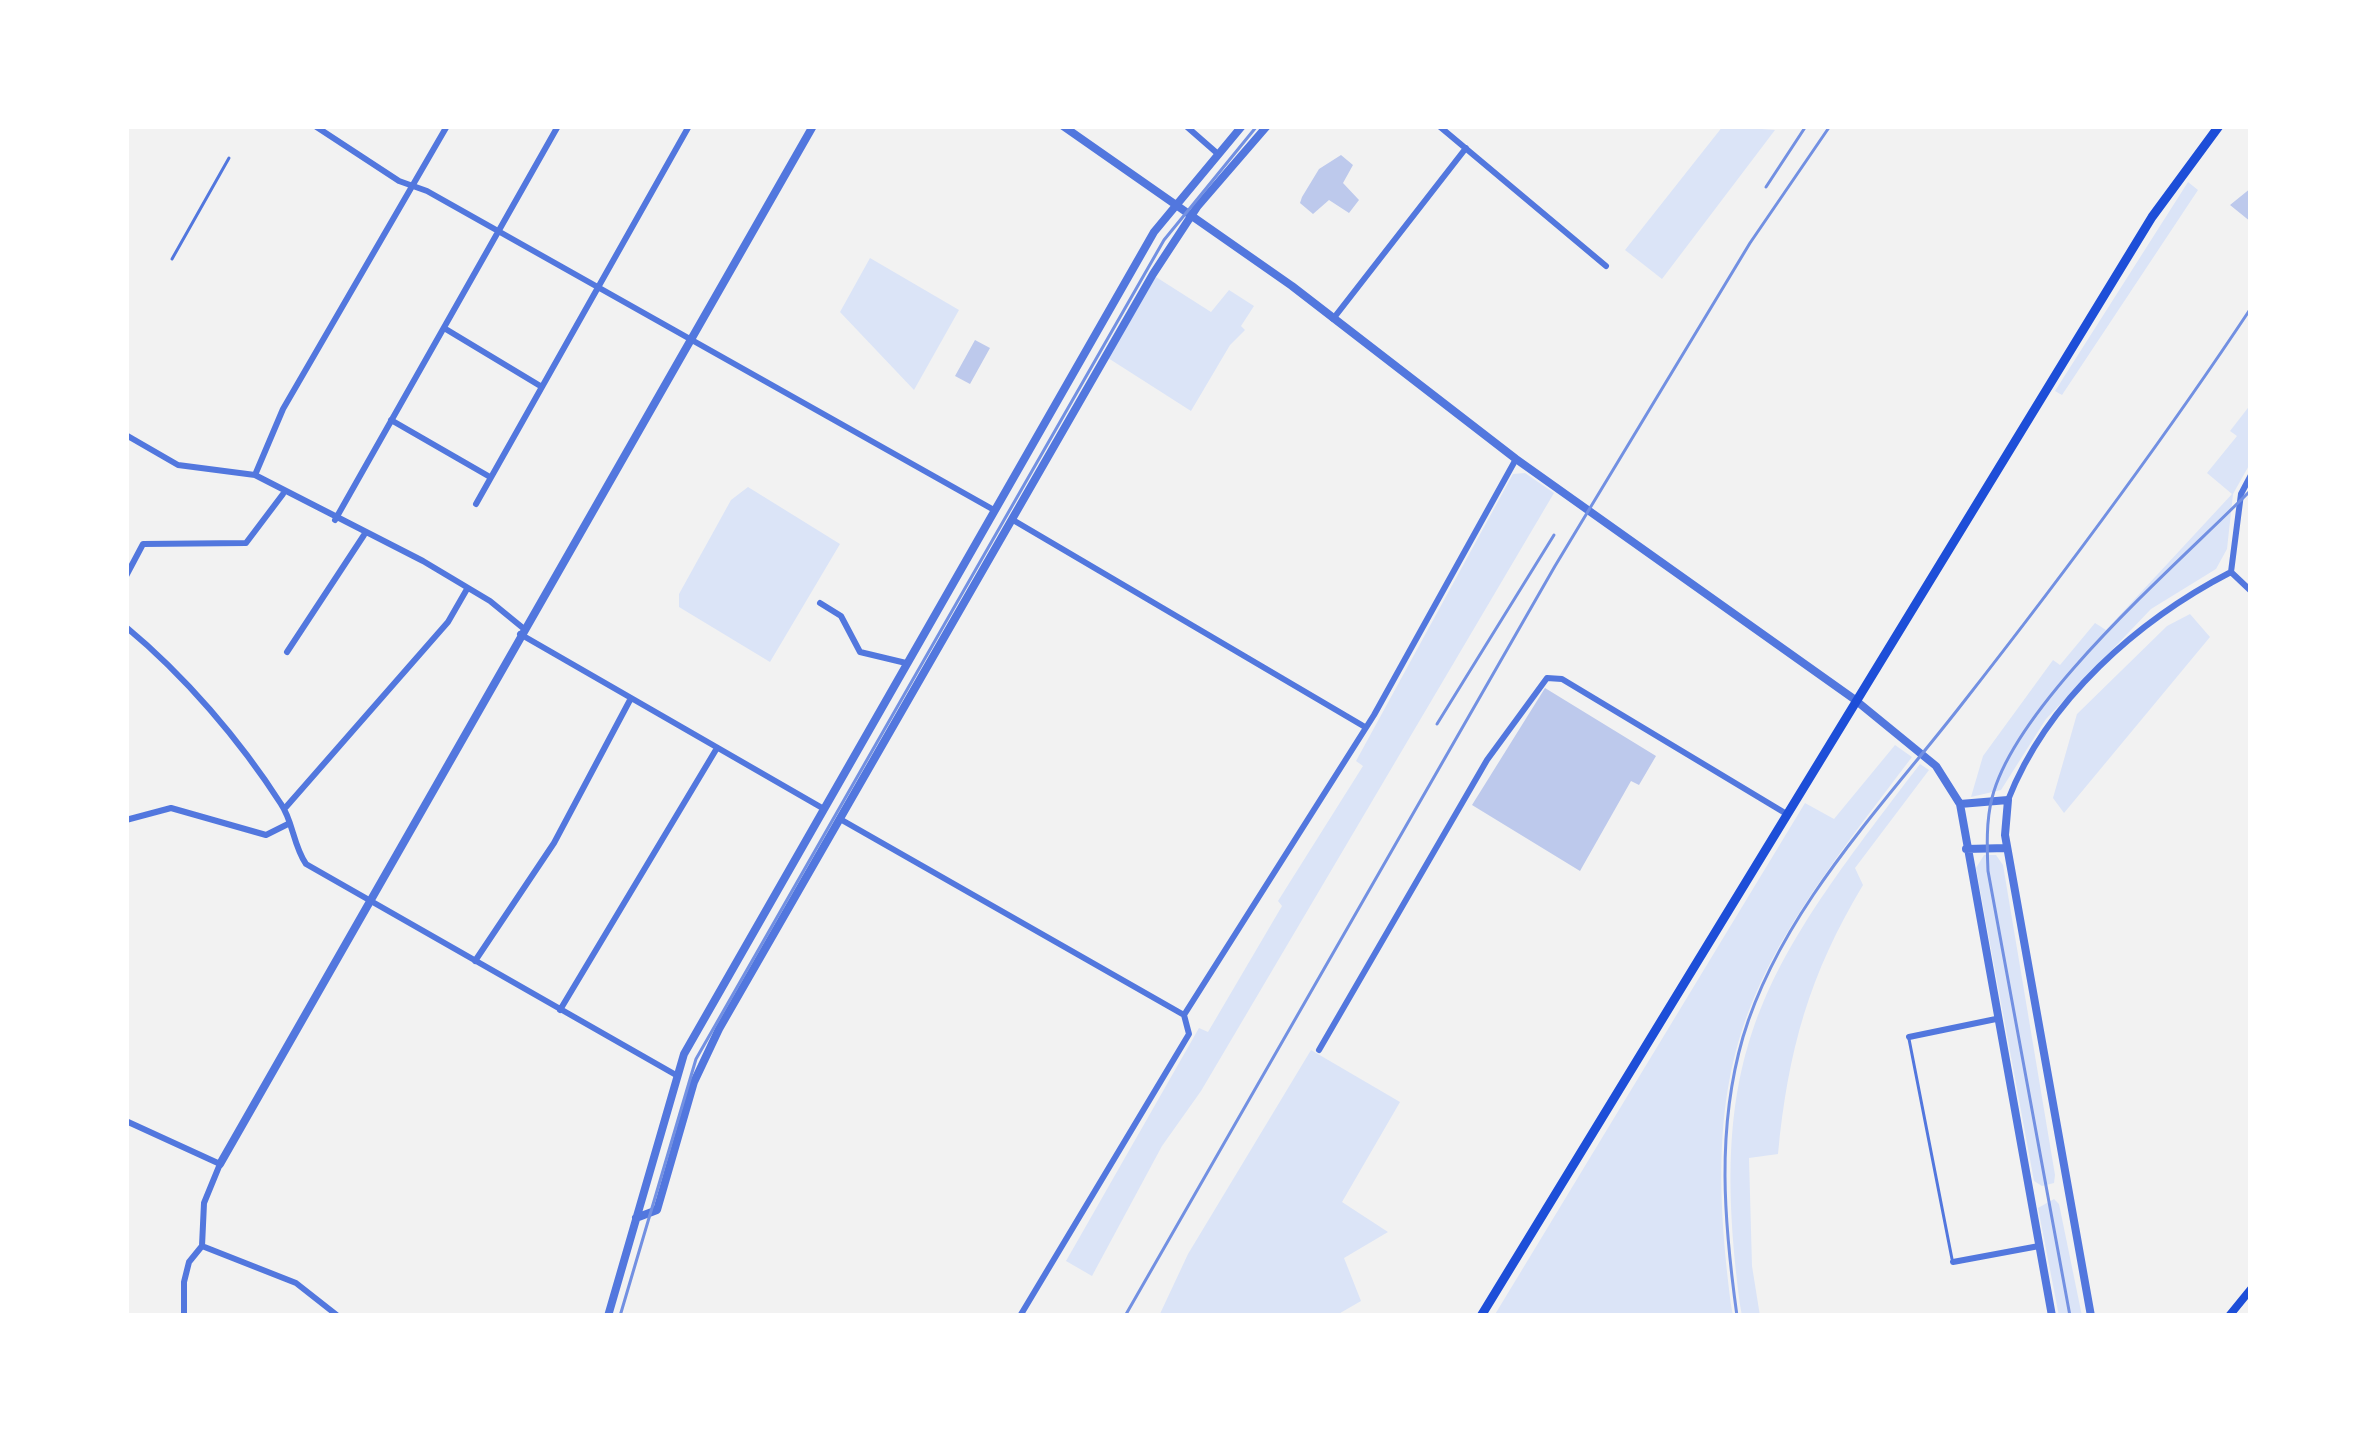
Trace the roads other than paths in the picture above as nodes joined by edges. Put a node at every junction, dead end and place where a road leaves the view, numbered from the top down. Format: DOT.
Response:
graph roads {
  1 [pos="315,126"];
  2 [pos="447,126"];
  3 [pos="558,126"];
  4 [pos="688,126"];
  5 [pos="813,126"];
  6 [pos="1063,126"];
  7 [pos="1186,126"];
  8 [pos="1242,126"];
  9 [pos="1267,126"];
  10 [pos="1439,126"];
  11 [pos="2219,126"];
  12 [pos="1466,148"];
  13 [pos="1218,154"];
  14 [pos="229,158"];
  15 [pos="411,186"];
  16 [pos="1173,205"];
  17 [pos="1191,216"];
  18 [pos="498,232"];
  19 [pos="172,259"];
  20 [pos="1606,266"];
  21 [pos="596,287"];
  22 [pos="1333,320"];
  23 [pos="444,328"];
  24 [pos="689,342"];
  25 [pos="542,387"];
  26 [pos="391,420"];
  27 [pos="126,435"];
  28 [pos="1516,459"];
  29 [pos="2251,475"];
  30 [pos="255,476"];
  31 [pos="490,478"];
  32 [pos="284,494"];
  33 [pos="476,504"];
  34 [pos="994,510"];
  35 [pos="334,520"];
  36 [pos="1013,520"];
  37 [pos="364,535"];
  38 [pos="2231,572"];
  39 [pos="126,576"];
  40 [pos="467,589"];
  41 [pos="2251,591"];
  42 [pos="820,603"];
  43 [pos="126,627"];
  44 [pos="522,631"];
  45 [pos="287,652"];
  46 [pos="906,662"];
  47 [pos="1854,699"];
  48 [pos="630,700"];
  49 [pos="1365,728"];
  50 [pos="717,748"];
  51 [pos="2008,800"];
  52 [pos="1960,804"];
  53 [pos="285,808"];
  54 [pos="824,809"];
  55 [pos="1785,813"];
  56 [pos="840,819"];
  57 [pos="126,820"];
  58 [pos="288,824"];
  59 [pos="2007,848"];
  60 [pos="1966,849"];
  61 [pos="370,901"];
  62 [pos="475,961"];
  63 [pos="560,1010"];
  64 [pos="1184,1015"];
  65 [pos="1996,1019"];
  66 [pos="1909,1037"];
  67 [pos="1319,1050"];
  68 [pos="676,1076"];
  69 [pos="126,1121"];
  70 [pos="220,1164"];
  71 [pos="636,1218"];
  72 [pos="202,1246"];
  73 [pos="2039,1246"];
  74 [pos="1952,1262"];
  75 [pos="2251,1289"];
  76 [pos="184,1316"];
  77 [pos="338,1316"];
  78 [pos="608,1316"];
  79 [pos="1020,1316"];
  80 [pos="1481,1316"];
  81 [pos="2052,1316"];
  82 [pos="2091,1316"];
  83 [pos="2229,1316"];
  1 -- 15 [label="street"];
  2 -- 15 [label="street"];
  3 -- 18 [label="street"];
  4 -- 21 [label="street"];
  5 -- 24 [label="street"];
  6 -- 16 [label="street"];
  7 -- 13 [label="street"];
  8 -- 13 [label="street"];
  9 -- 17 [label="street"];
  10 -- 12 [label="street"];
  11 -- 47 [label="main road"];
  12 -- 20 [label="street"];
  12 -- 22 [label="street"];
  13 -- 16 [label="street"];
  14 -- 19 [label="lane"];
  15 -- 18 [label="street"];
  15 -- 30 [label="street"];
  16 -- 17 [label="street"];
  16 -- 34 [label="street"];
  17 -- 22 [label="street"];
  17 -- 36 [label="street"];
  18 -- 21 [label="street"];
  18 -- 23 [label="street"];
  21 -- 24 [label="street"];
  21 -- 25 [label="street"];
  22 -- 28 [label="street"];
  23 -- 25 [label="street"];
  23 -- 26 [label="street"];
  24 -- 34 [label="street"];
  24 -- 44 [label="street"];
  25 -- 31 [label="street"];
  26 -- 31 [label="street"];
  26 -- 35 [label="street"];
  27 -- 30 [label="street"];
  28 -- 47 [label="street"];
  28 -- 49 [label="street"];
  29 -- 38 [label="street"];
  30 -- 32 [label="street"];
  31 -- 33 [label="street"];
  32 -- 35 [label="street"];
  32 -- 39 [label="street"];
  34 -- 46 [label="street"];
  35 -- 37 [label="street"];
  36 -- 49 [label="street"];
  36 -- 56 [label="street"];
  37 -- 40 [label="street"];
  37 -- 45 [label="street"];
  38 -- 41 [label="street"];
  38 -- 51 [label="street"];
  40 -- 44 [label="street"];
  40 -- 53 [label="street"];
  42 -- 46 [label="street"];
  43 -- 53 [label="street"];
  44 -- 48 [label="street"];
  44 -- 61 [label="street"];
  46 -- 54 [label="street"];
  47 -- 52 [label="street"];
  47 -- 55 [label="main road"];
  48 -- 50 [label="street"];
  48 -- 62 [label="street"];
  49 -- 64 [label="street"];
  50 -- 54 [label="street"];
  50 -- 63 [label="street"];
  51 -- 52 [label="street"];
  51 -- 59 [label="street"];
  52 -- 60 [label="street"];
  53 -- 58 [label="street"];
  54 -- 68 [label="street"];
  55 -- 67 [label="street"];
  55 -- 80 [label="main road"];
  56 -- 64 [label="street"];
  56 -- 71 [label="street"];
  57 -- 58 [label="street"];
  58 -- 61 [label="street"];
  59 -- 60 [label="street"];
  59 -- 82 [label="street"];
  60 -- 65 [label="street"];
  61 -- 62 [label="street"];
  61 -- 70 [label="street"];
  62 -- 63 [label="street"];
  63 -- 68 [label="street"];
  64 -- 79 [label="street"];
  65 -- 66 [label="street"];
  65 -- 73 [label="street"];
  66 -- 74 [label="lane"];
  68 -- 71 [label="street"];
  69 -- 70 [label="street"];
  70 -- 72 [label="street"];
  71 -- 78 [label="street"];
  72 -- 76 [label="street"];
  72 -- 77 [label="street"];
  73 -- 74 [label="street"];
  73 -- 81 [label="street"];
  75 -- 83 [label="main road"];
}
